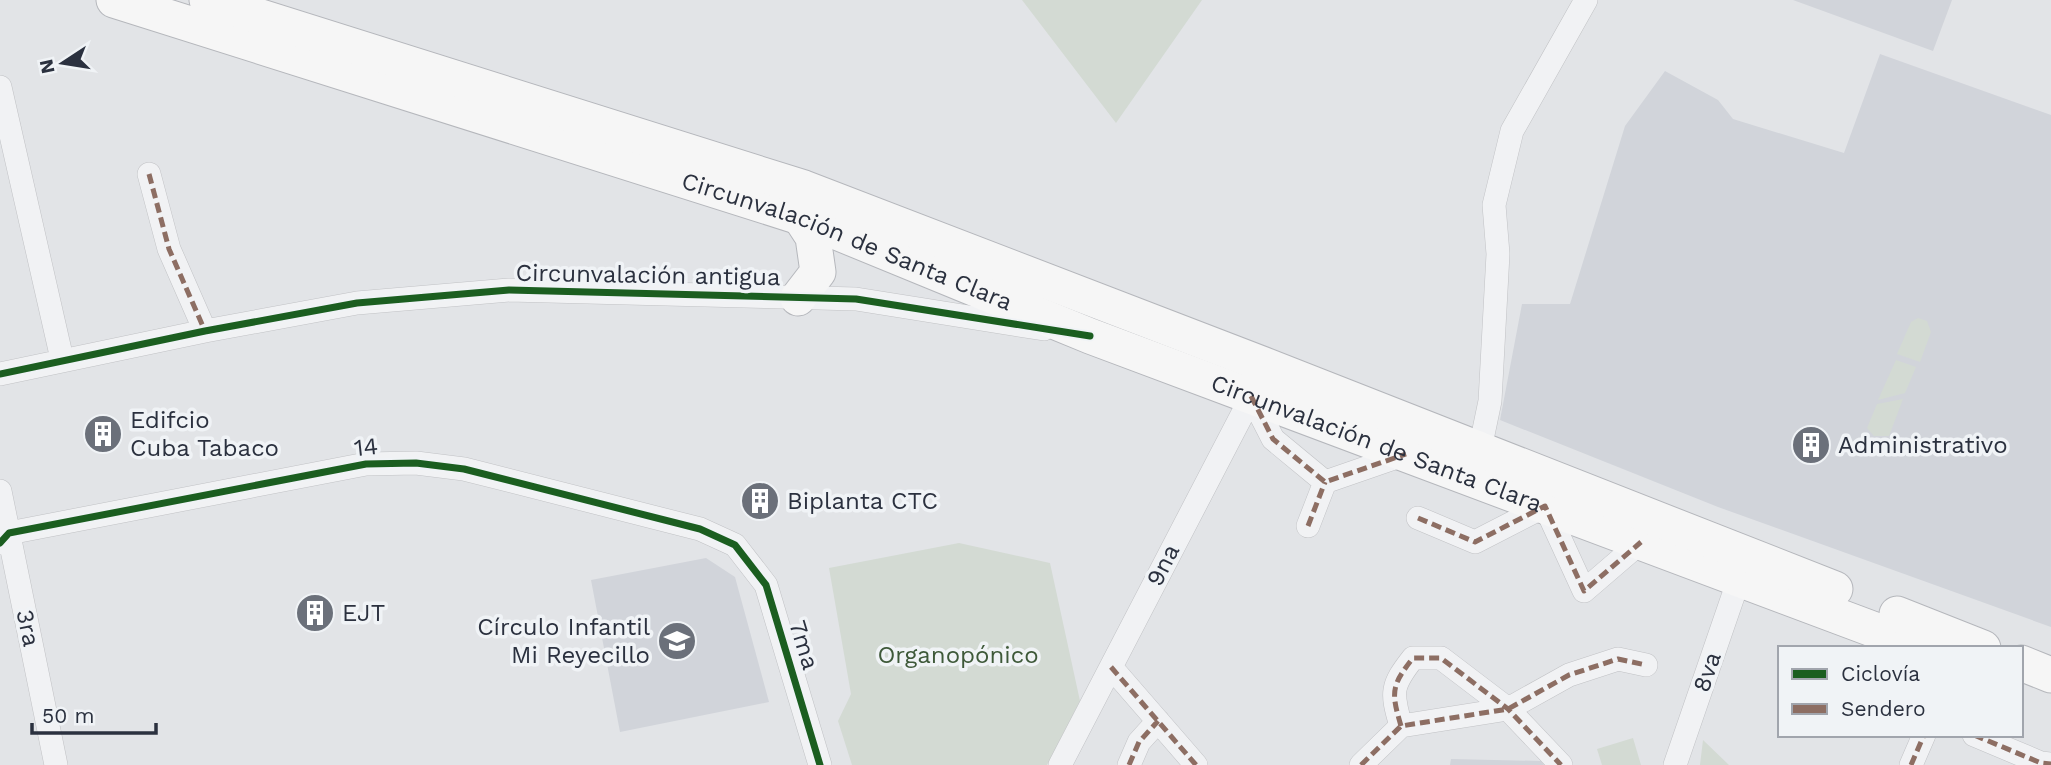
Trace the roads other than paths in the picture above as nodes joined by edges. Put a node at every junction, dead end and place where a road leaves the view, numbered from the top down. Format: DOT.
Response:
graph roads {
  1 [pos="114,0"];
  2 [pos="207,0"];
  3 [pos="1586,0"];
  4 [pos="0,87"];
  5 [pos="149,174"];
  6 [pos="800,217"];
  7 [pos="798,298"];
  8 [pos="205,331"];
  9 [pos="1090,336"];
  10 [pos="62,359"];
  11 [pos="1267,366"];
  12 [pos="0,374"];
  13 [pos="1251,396"];
  14 [pos="1480,449"];
  15 [pos="1406,454"];
  16 [pos="1325,482"];
  17 [pos="0,491"];
  18 [pos="1545,506"];
  19 [pos="1418,519"];
  20 [pos="1308,526"];
  21 [pos="4,538"];
  22 [pos="1641,542"];
  23 [pos="735,545"];
  24 [pos="1739,579"];
  25 [pos="1918,646"];
  26 [pos="1978,646"];
  27 [pos="2023,664"];
  28 [pos="1646,665"];
  29 [pos="1111,667"];
  30 [pos="2051,675"];
  31 [pos="2023,685"];
  32 [pos="2051,696"];
  33 [pos="1508,709"];
  34 [pos="1158,721"];
  35 [pos="1401,726"];
  36 [pos="1923,737"];
  37 [pos="1979,737"];
  38 [pos="56,765"];
  39 [pos="820,765"];
  40 [pos="1060,765"];
  41 [pos="1129,765"];
  42 [pos="1196,765"];
  43 [pos="1361,765"];
  44 [pos="1561,765"];
  45 [pos="1675,765"];
  46 [pos="1911,765"];
  47 [pos="2051,765"];
  1 -- 6 [label="highway, Circunvalación de Santa Clara"];
  2 -- 11 [label="highway, Circunvalación de Santa Clara"];
  3 -- 14 [label="street"];
  4 -- 10 [label="street"];
  5 -- 8 [label="street"];
  6 -- 7 [label="highway"];
  6 -- 9 [label="highway, Circunvalación de Santa Clara"];
  7 -- 8 [label="street, Circunvalación antigua"];
  7 -- 9 [label="street, Circunvalación antigua"];
  8 -- 10 [label="street, Circunvalación antigua"];
  9 -- 13 [label="highway, Circunvalación de Santa Clara"];
  10 -- 12 [label="street, Circunvalación antigua"];
  11 -- 13 [label="street, 9na"];
  11 -- 14 [label="highway, Circunvalación de Santa Clara"];
  13 -- 15 [label="highway, Circunvalación de Santa Clara"];
  13 -- 16 [label="street"];
  13 -- 29 [label="street, 9na"];
  14 -- 26 [label="highway, Circunvalación de Santa Clara"];
  15 -- 16 [label="street"];
  15 -- 18 [label="highway, Circunvalación de Santa Clara"];
  16 -- 20 [label="street"];
  17 -- 21 [label="street, 3ra"];
  18 -- 19 [label="street"];
  18 -- 22 [label="highway, Circunvalación de Santa Clara"];
  18 -- 22 [label="street"];
  21 -- 23 [label="street, 14"];
  21 -- 38 [label="street, 3ra"];
  22 -- 24 [label="highway, Circunvalación de Santa Clara"];
  23 -- 39 [label="street, 7ma"];
  24 -- 25 [label="highway, Circunvalación de Santa Clara"];
  24 -- 45 [label="street, 8va"];
  27 -- 30 [label="highway"];
  28 -- 33 [label="street"];
  29 -- 34 [label="street"];
  29 -- 40 [label="street, 9na"];
  31 -- 32 [label="highway"];
  33 -- 35 [label="street"];
  33 -- 35 [label="street"];
  33 -- 44 [label="street"];
  34 -- 41 [label="street"];
  34 -- 42 [label="street"];
  35 -- 43 [label="street"];
  36 -- 46 [label="street"];
  37 -- 47 [label="street"];
}
